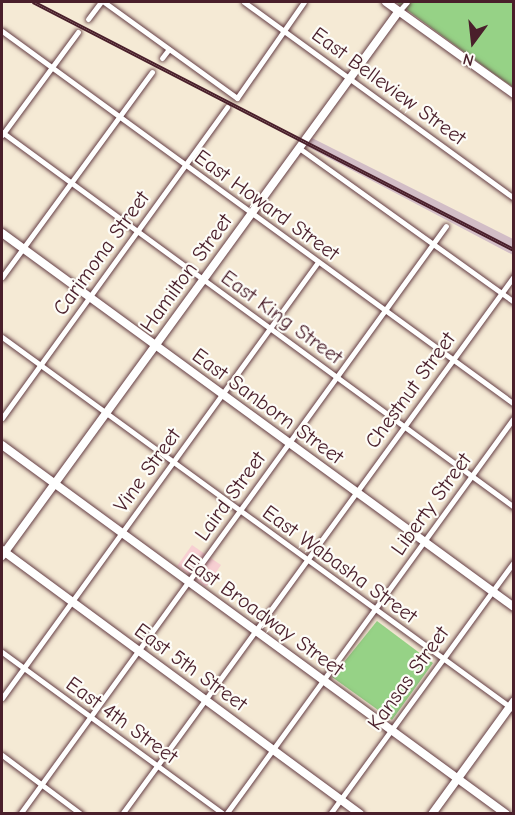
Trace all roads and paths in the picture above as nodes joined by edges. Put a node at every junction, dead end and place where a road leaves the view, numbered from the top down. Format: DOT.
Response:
graph roads {
  1 [pos="103,2"];
  2 [pos="244,2"];
  3 [pos="304,2"];
  4 [pos="386,2"];
  5 [pos="406,2"];
  6 [pos="399,11"];
  7 [pos="88,19"];
  8 [pos="283,30"];
  9 [pos="2,32"];
  10 [pos="78,32"];
  11 [pos="169,48"];
  12 [pos="162,58"];
  13 [pos="51,68"];
  14 [pos="152,72"];
  15 [pos="350,78"];
  16 [pos="513,94"];
  17 [pos="227,107"];
  18 [pos="118,117"];
  19 [pos="2,134"];
  20 [pos="299,148"];
  21 [pos="185,165"];
  22 [pos="70,182"];
  23 [pos="513,198"];
  24 [pos="251,213"];
  25 [pos="447,226"];
  26 [pos="137,231"];
  27 [pos="2,233"];
  28 [pos="434,244"];
  29 [pos="22,248"];
  30 [pos="318,262"];
  31 [pos="513,276"];
  32 [pos="2,277"];
  33 [pos="203,279"];
  34 [pos="501,293"];
  35 [pos="90,297"];
  36 [pos="513,302"];
  37 [pos="385,311"];
  38 [pos="270,328"];
  39 [pos="2,337"];
  40 [pos="155,345"];
  41 [pos="452,360"];
  42 [pos="39,365"];
  43 [pos="337,377"];
  44 [pos="222,395"];
  45 [pos="513,404"];
  46 [pos="106,412"];
  47 [pos="2,417"];
  48 [pos="513,418"];
  49 [pos="404,426"];
  50 [pos="289,443"];
  51 [pos="2,445"];
  52 [pos="173,462"];
  53 [pos="472,476"];
  54 [pos="54,484"];
  55 [pos="356,492"];
  56 [pos="513,507"];
  57 [pos="239,511"];
  58 [pos="121,533"];
  59 [pos="424,541"];
  60 [pos="2,553"];
  61 [pos="307,559"];
  62 [pos="513,562"];
  63 [pos="188,582"];
  64 [pos="492,592"];
  65 [pos="71,602"];
  66 [pos="513,607"];
  67 [pos="375,609"];
  68 [pos="255,630"];
  69 [pos="138,650"];
  70 [pos="2,652"];
  71 [pos="442,659"];
  72 [pos="23,668"];
  73 [pos="323,680"];
  74 [pos="2,698"];
  75 [pos="205,700"];
  76 [pos="512,706"];
  77 [pos="89,718"];
  78 [pos="391,730"];
  79 [pos="273,749"];
  80 [pos="2,755"];
  81 [pos="157,765"];
  82 [pos="457,778"];
  83 [pos="41,784"];
  84 [pos="340,799"];
  85 [pos="20,813"];
  86 [pos="81,813"];
  87 [pos="122,813"];
  88 [pos="224,813"];
  89 [pos="330,813"];
  90 [pos="360,813"];
  91 [pos="432,813"];
  92 [pos="506,813"];
  1 -- 7 [label="street"];
  1 -- 11 [label="street"];
  2 -- 8 [label="street, East Belleview Street"];
  3 -- 8 [label="street"];
  4 -- 6 [label="main road"];
  5 -- 6 [label="street"];
  6 -- 15 [label="street, Hamilton Street"];
  6 -- 16 [label="main road"];
  8 -- 11 [label="street"];
  8 -- 15 [label="street, East Belleview Street"];
  9 -- 13 [label="street, East Howard Street"];
  10 -- 13 [label="street"];
  11 -- 12 [label="street"];
  13 -- 18 [label="street, East Howard Street"];
  13 -- 19 [label="street"];
  14 -- 18 [label="street"];
  15 -- 20 [label="street, Hamilton Street"];
  15 -- 23 [label="street, East Belleview Street"];
  17 -- 21 [label="street, Carimona Street"];
  18 -- 21 [label="street, East Howard Street"];
  18 -- 22 [label="street"];
  19 -- 22 [label="street, East King Street"];
  20 -- 24 [label="street, Hamilton Street"];
  20 -- 28 [label="street"];
  21 -- 24 [label="street, East Howard Street"];
  21 -- 26 [label="street, Carimona Street"];
  22 -- 26 [label="street, East King Street"];
  22 -- 29 [label="street"];
  24 -- 30 [label="street, East Howard Street"];
  24 -- 33 [label="street, Hamilton Street"];
  25 -- 28 [label="street, Laird Street"];
  26 -- 33 [label="street, East King Street"];
  26 -- 35 [label="street, Carimona Street"];
  27 -- 29 [label="street, East Sanborn Street"];
  28 -- 34 [label="street"];
  28 -- 37 [label="street, Laird Street"];
  29 -- 32 [label="street"];
  29 -- 35 [label="street, East Sanborn Street"];
  30 -- 37 [label="street, East Howard Street"];
  30 -- 38 [label="street, Vine Street"];
  31 -- 34 [label="street, Chestnut Street"];
  33 -- 38 [label="street, East King Street"];
  33 -- 40 [label="street, Hamilton Street"];
  34 -- 36 [label="street"];
  34 -- 41 [label="street, Chestnut Street"];
  35 -- 40 [label="street, East Sanborn Street"];
  35 -- 42 [label="street, Carimona Street"];
  37 -- 41 [label="street, East Howard Street"];
  37 -- 43 [label="street, Laird Street"];
  38 -- 43 [label="street, East King Street"];
  38 -- 44 [label="street, Vine Street"];
  39 -- 42 [label="street, East Wabasha Street"];
  40 -- 44 [label="street, East Sanborn Street"];
  40 -- 46 [label="street, Hamilton Street"];
  41 -- 45 [label="street, East Howard Street"];
  41 -- 49 [label="street, Chestnut Street"];
  42 -- 46 [label="street, East Wabasha Street"];
  42 -- 47 [label="street, Carimona Street"];
  43 -- 49 [label="street, East King Street"];
  43 -- 50 [label="street, Laird Street"];
  44 -- 50 [label="street, East Sanborn Street"];
  44 -- 52 [label="street, Vine Street"];
  46 -- 52 [label="street, East Wabasha Street"];
  46 -- 54 [label="street, Hamilton Street"];
  48 -- 53 [label="street, Liberty Street"];
  49 -- 53 [label="street, East King Street"];
  49 -- 55 [label="street, Chestnut Street"];
  50 -- 55 [label="street, East Sanborn Street"];
  50 -- 57 [label="street, Laird Street"];
  51 -- 54 [label="street, East Broadway Street"];
  52 -- 57 [label="street, East Wabasha Street"];
  52 -- 58 [label="street, Vine Street"];
  53 -- 56 [label="street, East King Street"];
  53 -- 59 [label="street, Liberty Street"];
  54 -- 58 [label="street, East Broadway Street"];
  54 -- 60 [label="street, Hamilton Street"];
  55 -- 59 [label="street, East Sanborn Street"];
  55 -- 61 [label="street, Chestnut Street"];
  57 -- 61 [label="street, East Wabasha Street"];
  57 -- 63 [label="street, Laird Street"];
  58 -- 63 [label="street, East Broadway Street"];
  58 -- 65 [label="street, Vine Street"];
  59 -- 64 [label="street, East Sanborn Street"];
  59 -- 67 [label="street, Liberty Street"];
  60 -- 65 [label="street, East 5th Street"];
  61 -- 67 [label="street, East Wabasha Street"];
  61 -- 68 [label="street, Chestnut Street"];
  62 -- 64 [label="street, Kansas Street"];
  63 -- 68 [label="street, East Broadway Street"];
  63 -- 69 [label="street, Laird Street"];
  64 -- 66 [label="street, East Sanborn Street"];
  64 -- 71 [label="street, Kansas Street"];
  65 -- 69 [label="street, East 5th Street"];
  65 -- 72 [label="street, Vine Street"];
  67 -- 71 [label="street, East Wabasha Street"];
  67 -- 73 [label="street, Liberty Street"];
  68 -- 73 [label="street, East Broadway Street"];
  68 -- 75 [label="street, Chestnut Street"];
  69 -- 75 [label="street, East 5th Street"];
  69 -- 77 [label="street, Laird Street"];
  70 -- 72 [label="street, East 4th Street"];
  71 -- 76 [label="street, East Wabasha Street"];
  71 -- 78 [label="street, Kansas Street"];
  72 -- 74 [label="street, Vine Street"];
  72 -- 77 [label="street, East 4th Street"];
  73 -- 78 [label="street, East Broadway Street"];
  73 -- 79 [label="street, Liberty Street"];
  75 -- 79 [label="street, East 5th Street"];
  75 -- 81 [label="street, Chestnut Street"];
  76 -- 82 [label="street"];
  77 -- 81 [label="street, East 4th Street"];
  77 -- 83 [label="street, Laird Street"];
  78 -- 82 [label="street, East Broadway Street"];
  78 -- 84 [label="street, Kansas Street"];
  79 -- 84 [label="street, East 5th Street"];
  79 -- 88 [label="street, Liberty Street"];
  80 -- 83 [label="street"];
  81 -- 87 [label="street, Chestnut Street"];
  81 -- 88 [label="street, East 4th Street"];
  82 -- 91 [label="street"];
  82 -- 92 [label="street, East Broadway Street"];
  83 -- 85 [label="street, Laird Street"];
  83 -- 86 [label="street"];
  84 -- 89 [label="street, Kansas Street"];
  84 -- 90 [label="street, East 5th Street"];
}
